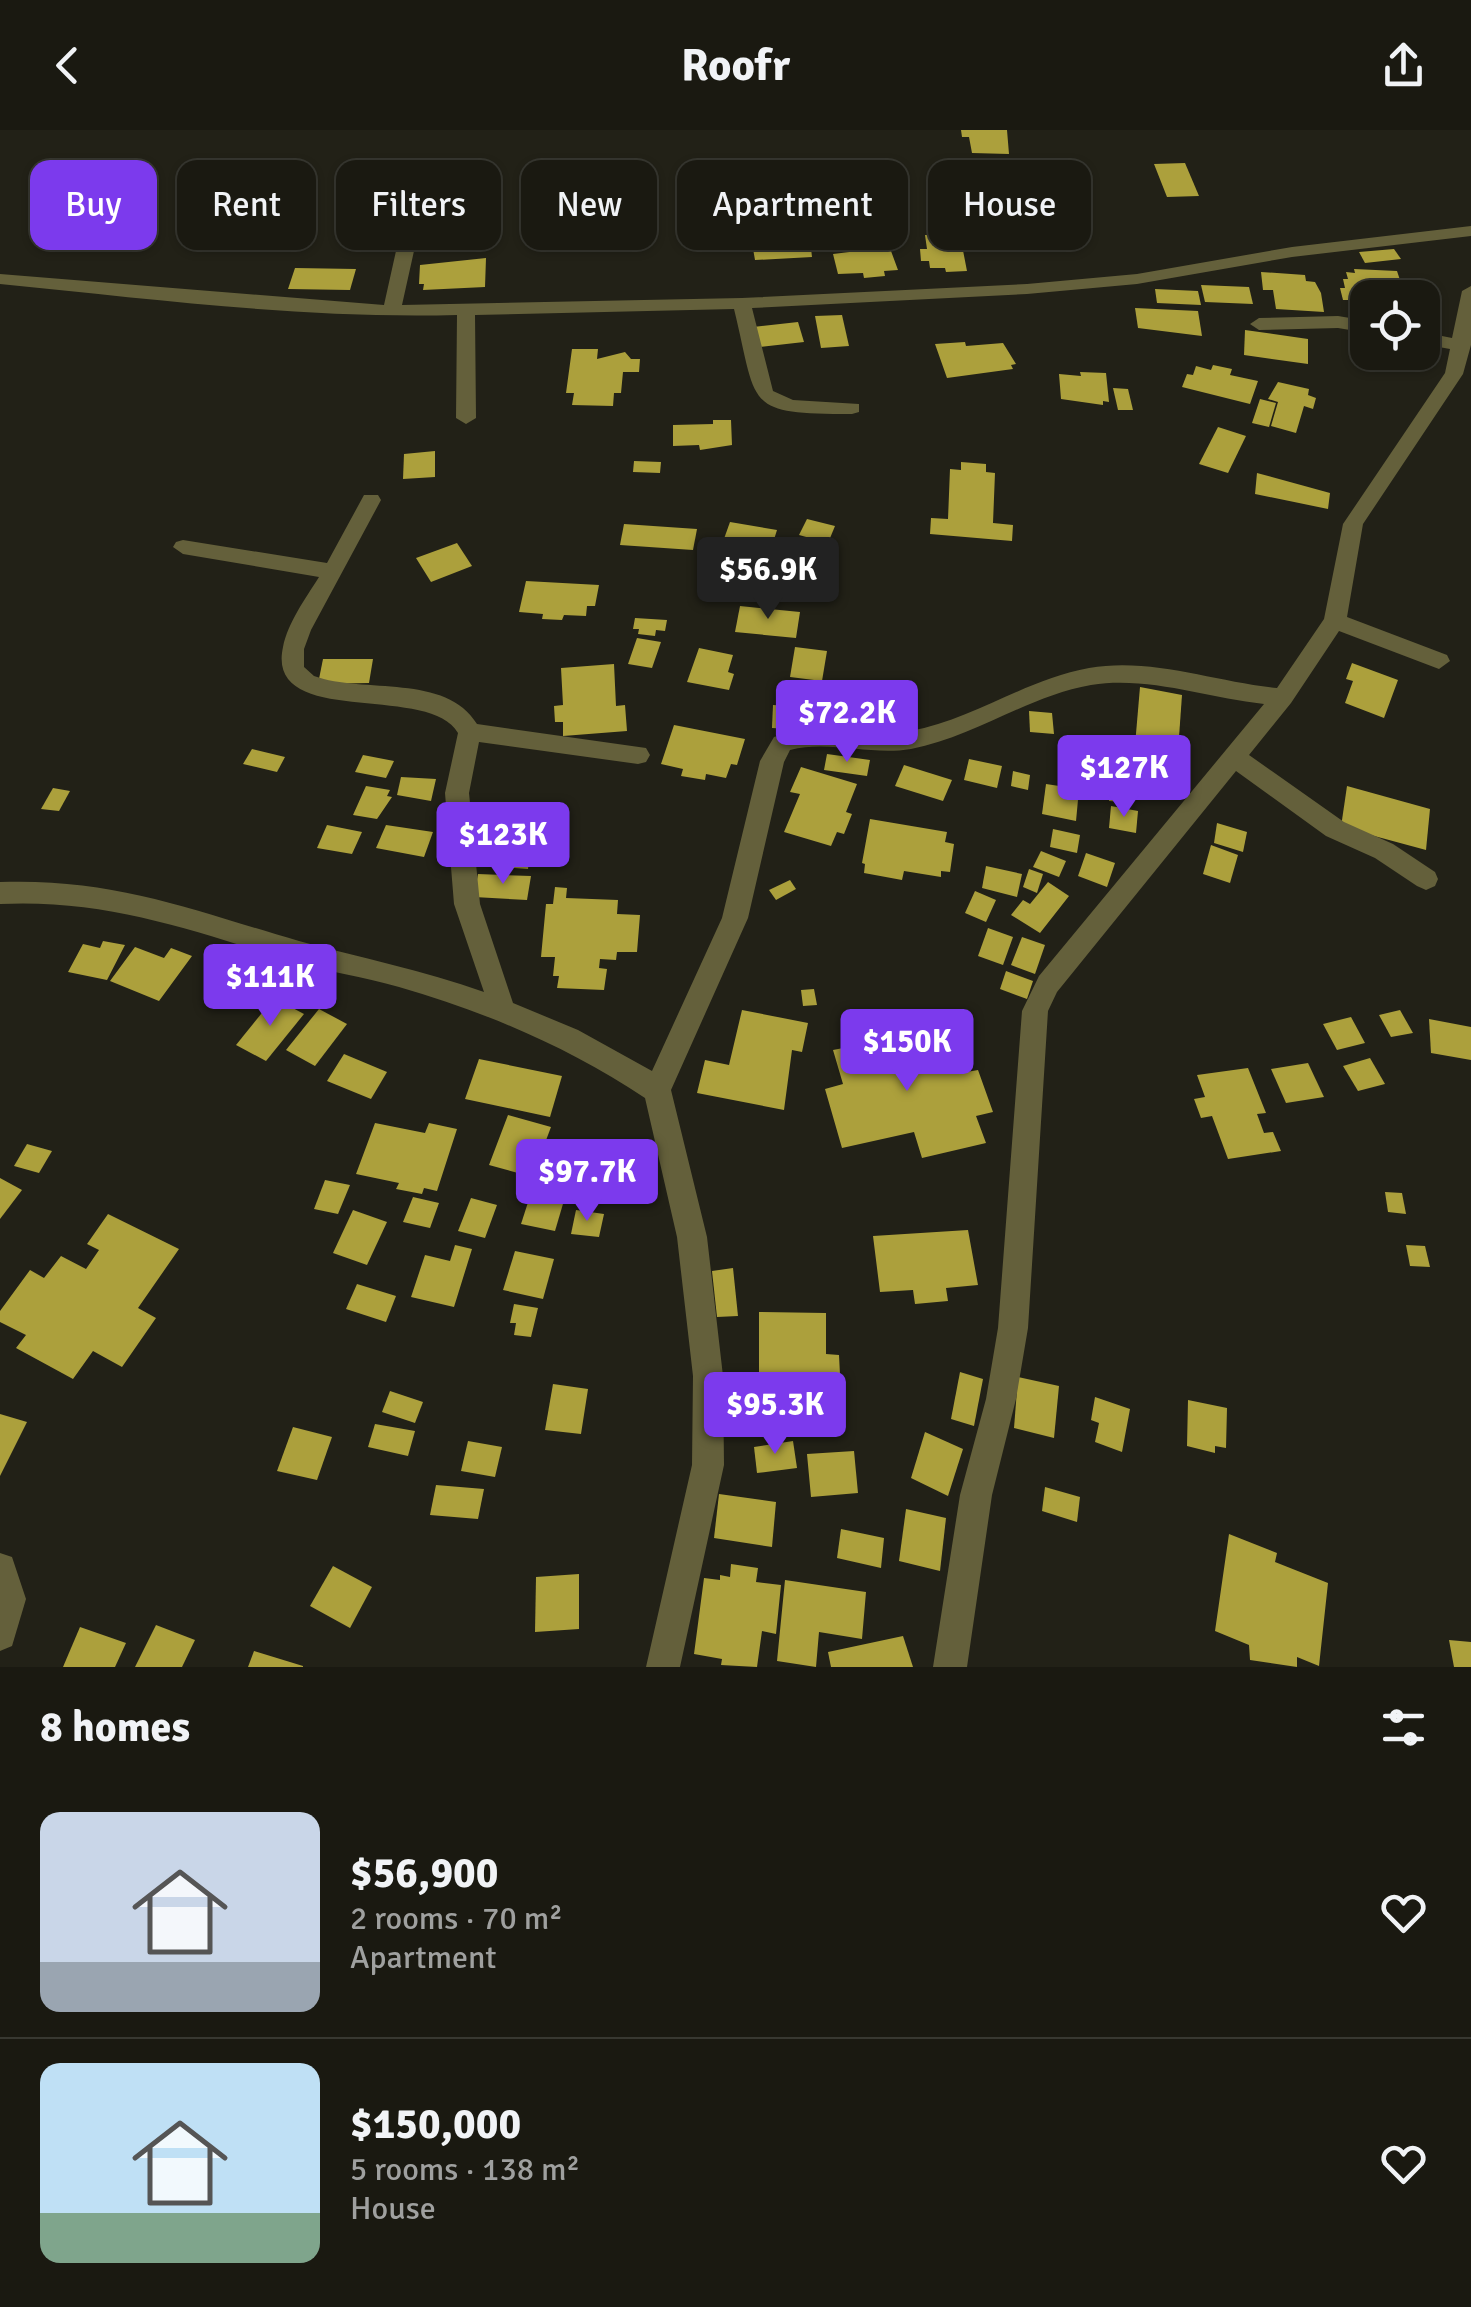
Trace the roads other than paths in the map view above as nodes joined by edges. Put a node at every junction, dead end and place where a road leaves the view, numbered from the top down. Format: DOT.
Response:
graph roads {
  1 [pos="1471,231"];
  2 [pos="405,250"];
  3 [pos="0,279"];
  4 [pos="1471,291"];
  5 [pos="742,303"];
  6 [pos="392,311"];
  7 [pos="466,311"];
  8 [pos="1260,324"];
  9 [pos="1350,324"];
  10 [pos="1440,341"];
  11 [pos="1462,345"];
  12 [pos="852,408"];
  13 [pos="466,418"];
  14 [pos="370,500"];
  15 [pos="183,547"];
  16 [pos="333,572"];
  17 [pos="1335,621"];
  18 [pos="1438,660"];
  19 [pos="1283,697"];
  20 [pos="470,732"];
  21 [pos="638,755"];
  22 [pos="1232,755"];
  23 [pos="1426,879"];
  24 [pos="0,893"];
  25 [pos="504,1014"];
  26 [pos="657,1090"];
  27 [pos="0,1570"];
  28 [pos="0,1634"];
  29 [pos="663,1667"];
  30 [pos="950,1667"];
  1 -- 5 [label="street"];
  2 -- 6 [label="street"];
  3 -- 6 [label="street"];
  4 -- 11 [label="street"];
  5 -- 7 [label="street"];
  5 -- 12 [label="street"];
  6 -- 7 [label="street"];
  7 -- 13 [label="street"];
  8 -- 9 [label="street"];
  10 -- 11 [label="street"];
  11 -- 17 [label="street"];
  14 -- 16 [label="street"];
  15 -- 16 [label="street"];
  16 -- 20 [label="street"];
  17 -- 18 [label="street"];
  17 -- 19 [label="street"];
  19 -- 22 [label="street"];
  19 -- 26 [label="street"];
  20 -- 21 [label="street"];
  20 -- 25 [label="street"];
  22 -- 23 [label="street"];
  22 -- 30 [label="street"];
  24 -- 25 [label="street"];
  25 -- 26 [label="street"];
  26 -- 29 [label="street"];
  27 -- 28 [label="street"];
}
